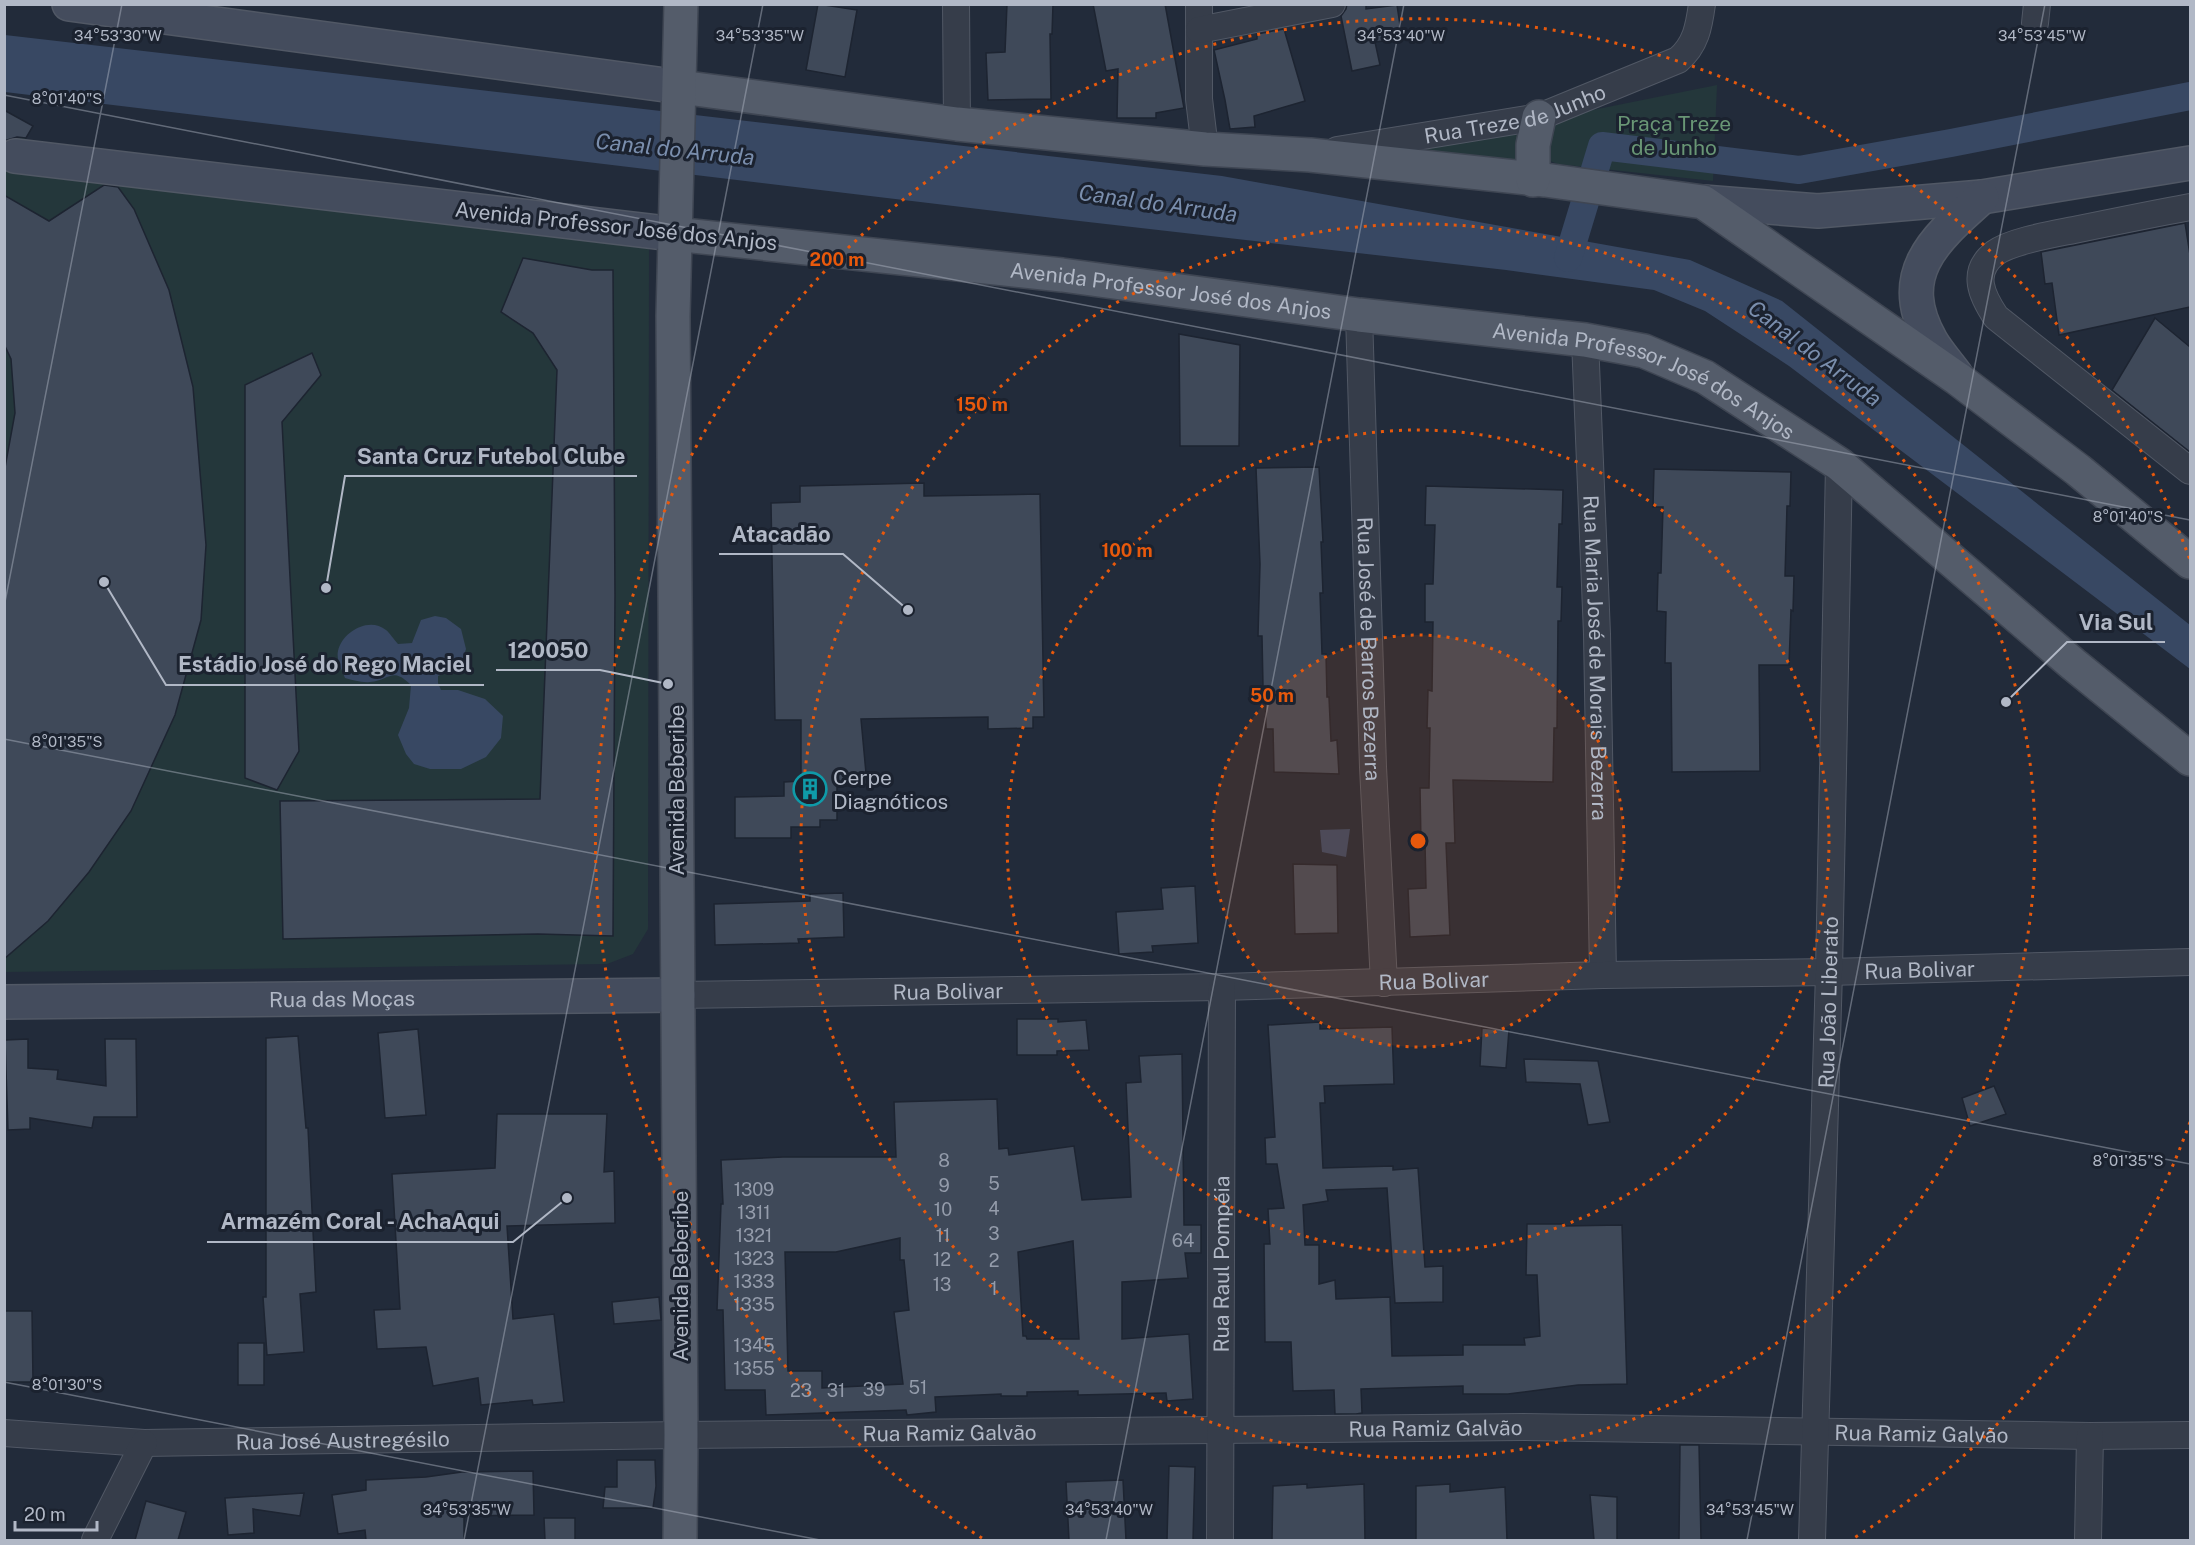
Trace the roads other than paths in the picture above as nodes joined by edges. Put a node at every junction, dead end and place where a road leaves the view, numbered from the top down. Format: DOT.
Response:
graph roads {
  1 [pos="69,4"];
  2 [pos="681,4"];
  3 [pos="957,4"];
  4 [pos="1199,4"];
  5 [pos="1332,4"];
  6 [pos="1702,4"];
  7 [pos="1199,30"];
  8 [pos="680,99"];
  9 [pos="1539,117"];
  10 [pos="957,124"];
  11 [pos="1205,149"];
  12 [pos="1310,155"];
  13 [pos="15,156"];
  14 [pos="2190,164"];
  15 [pos="1539,180"];
  16 [pos="1982,197"];
  17 [pos="1703,202"];
  18 [pos="2190,207"];
  19 [pos="674,234"];
  20 [pos="1359,315"];
  21 [pos="1585,340"];
  22 [pos="1958,379"];
  23 [pos="1839,464"];
  24 [pos="2190,471"];
  25 [pos="2190,562"];
  26 [pos="2190,759"];
  27 [pos="2190,962"];
  28 [pos="1829,972"];
  29 [pos="1604,975"];
  30 [pos="1384,982"];
  31 [pos="1222,987"];
  32 [pos="678,995"];
  33 [pos="4,1002"];
  34 [pos="1219,1430"];
  35 [pos="1817,1430"];
  36 [pos="4,1433"];
  37 [pos="681,1435"];
  38 [pos="2190,1435"];
  39 [pos="2091,1436"];
  40 [pos="144,1443"];
  41 [pos="95,1540"];
  42 [pos="680,1540"];
  43 [pos="1220,1540"];
  44 [pos="1812,1540"];
  45 [pos="2088,1540"];
  1 -- 8 [label="street"];
  2 -- 8 [label="main road, Avenida Beberibe"];
  3 -- 10 [label="street"];
  4 -- 7 [label="street"];
  5 -- 7 [label="street"];
  6 -- 9 [label="street, Rua Treze de Junho"];
  7 -- 11 [label="street"];
  8 -- 10 [label="main road"];
  8 -- 19 [label="main road, Avenida Beberibe"];
  9 -- 12 [label="street, Rua Treze de Junho"];
  9 -- 15 [label="main road"];
  10 -- 11 [label="main road"];
  11 -- 12 [label="main road"];
  12 -- 15 [label="main road"];
  13 -- 19 [label="street, Avenida Professor José dos Anjos"];
  14 -- 16 [label="street"];
  15 -- 17 [label="main road"];
  16 -- 17 [label="street"];
  16 -- 22 [label="street"];
  17 -- 22 [label="main road"];
  18 -- 24 [label="street"];
  19 -- 20 [label="main road, Avenida Professor José dos Anjos"];
  19 -- 32 [label="main road, Avenida Beberibe"];
  20 -- 21 [label="main road, Avenida Professor José dos Anjos"];
  20 -- 30 [label="street, Rua José de Barros Bezerra"];
  21 -- 23 [label="main road, Avenida Professor José dos Anjos"];
  21 -- 29 [label="street, Rua Maria José de Morais Bezerra"];
  22 -- 25 [label="main road"];
  23 -- 26 [label="main road, Avenida Professor José dos Anjos"];
  23 -- 28 [label="street, Rua João Liberato"];
  27 -- 28 [label="street, Rua Bolivar"];
  28 -- 29 [label="street, Rua Bolivar"];
  28 -- 35 [label="street, Rua João Liberato"];
  29 -- 30 [label="street, Rua Bolivar"];
  30 -- 31 [label="street, Rua Bolivar"];
  31 -- 32 [label="street, Rua Bolivar"];
  31 -- 34 [label="street, Rua Raul Pompéia"];
  32 -- 33 [label="street, Rua das Moças"];
  32 -- 37 [label="main road, Avenida Beberibe"];
  34 -- 35 [label="street, Rua Ramiz Galvão"];
  34 -- 37 [label="street, Rua Ramiz Galvão"];
  34 -- 43 [label="street, Rua Raul Pompéia"];
  35 -- 39 [label="street, Rua Ramiz Galvão"];
  35 -- 44 [label="street, Rua João Liberato"];
  36 -- 40 [label="street, Rua José Austregésilo"];
  37 -- 40 [label="street, Rua José Austregésilo"];
  37 -- 42 [label="main road, Avenida Beberibe"];
  38 -- 39 [label="street, Rua Ramiz Galvão"];
  39 -- 45 [label="street"];
  40 -- 41 [label="street"];
}
